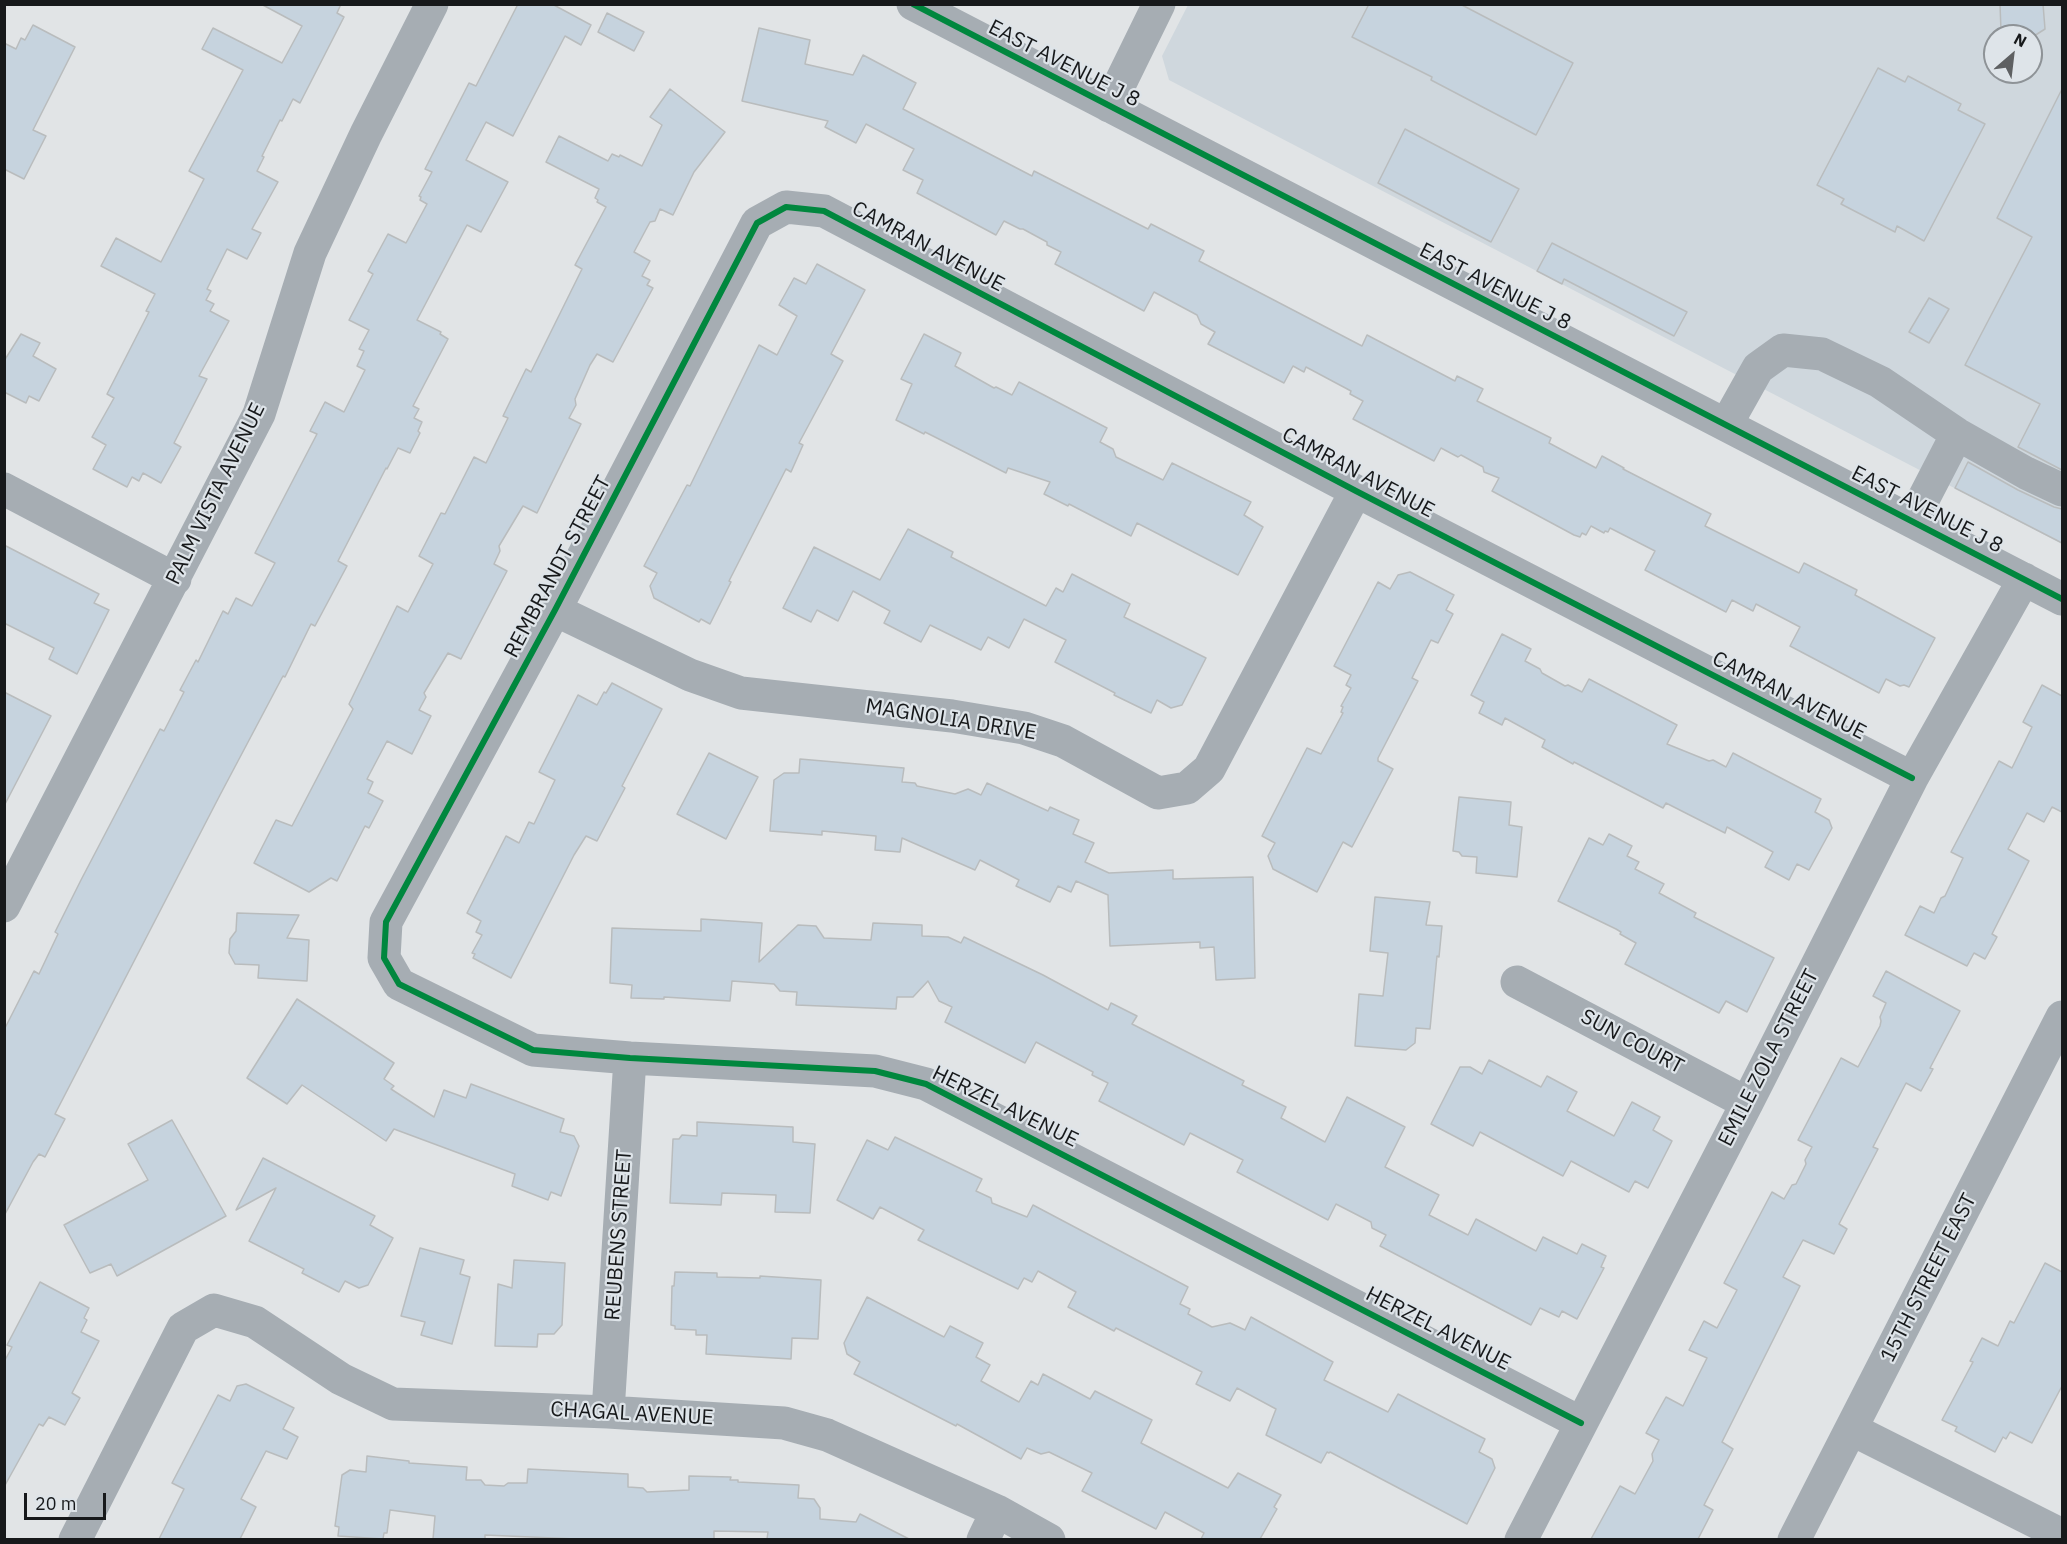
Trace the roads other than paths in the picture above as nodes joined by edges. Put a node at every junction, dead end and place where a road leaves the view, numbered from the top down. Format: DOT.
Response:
graph roads {
  1 [pos="432,4"];
  2 [pos="913,4"];
  3 [pos="1159,4"];
  4 [pos="1109,106"];
  5 [pos="786,207"];
  6 [pos="1726,425"];
  7 [pos="1957,434"];
  8 [pos="4,489"];
  9 [pos="2062,490"];
  10 [pos="1356,491"];
  11 [pos="1912,521"];
  12 [pos="175,579"];
  13 [pos="2024,579"];
  14 [pos="2062,599"];
  15 [pos="555,610"];
  16 [pos="1912,778"];
  17 [pos="14,862"];
  18 [pos="4,906"];
  19 [pos="384,958"];
  20 [pos="1516,982"];
  21 [pos="2062,1017"];
  22 [pos="630,1058"];
  23 [pos="1747,1103"];
  24 [pos="608,1412"];
  25 [pos="1581,1422"];
  26 [pos="1851,1429"];
  27 [pos="990,1525"];
  28 [pos="2055,1528"];
  29 [pos="75,1539"];
  30 [pos="1049,1539"];
  31 [pos="1521,1539"];
  32 [pos="1794,1539"];
  1 -- 12 [label="street, PALM VISTA AVENUE"];
  2 -- 4 [label="street, EAST AVENUE J 8"];
  3 -- 4 [label="street"];
  4 -- 6 [label="street, EAST AVENUE J 8"];
  5 -- 10 [label="street, CAMRAN AVENUE"];
  5 -- 15 [label="street, REMBRANDT STREET"];
  6 -- 7 [label="street"];
  6 -- 11 [label="street, EAST AVENUE J 8"];
  7 -- 9 [label="street"];
  7 -- 11 [label="street"];
  8 -- 12 [label="street"];
  10 -- 15 [label="street, MAGNOLIA DRIVE"];
  10 -- 16 [label="street, CAMRAN AVENUE"];
  11 -- 13 [label="street, EAST AVENUE J 8"];
  12 -- 17 [label="street, PALM VISTA AVENUE"];
  13 -- 14 [label="street, EAST AVENUE J 8"];
  13 -- 16 [label="street, EMILE ZOLA STREET"];
  15 -- 19 [label="street, REMBRANDT STREET"];
  16 -- 23 [label="street, EMILE ZOLA STREET"];
  17 -- 18 [label="street, PALM VISTA AVENUE"];
  19 -- 22 [label="street, HERZEL AVENUE"];
  20 -- 23 [label="street, SUN COURT"];
  21 -- 26 [label="street, 15TH STREET EAST"];
  22 -- 24 [label="street, REUBENS STREET"];
  22 -- 25 [label="street, HERZEL AVENUE"];
  23 -- 25 [label="street, EMILE ZOLA STREET"];
  24 -- 27 [label="street, CHAGAL AVENUE"];
  24 -- 29 [label="street, CHAGAL AVENUE"];
  25 -- 31 [label="street, EMILE ZOLA STREET"];
  26 -- 28 [label="street"];
  26 -- 32 [label="street, 15TH STREET EAST"];
  27 -- 30 [label="street, CHAGAL AVENUE"];
}
